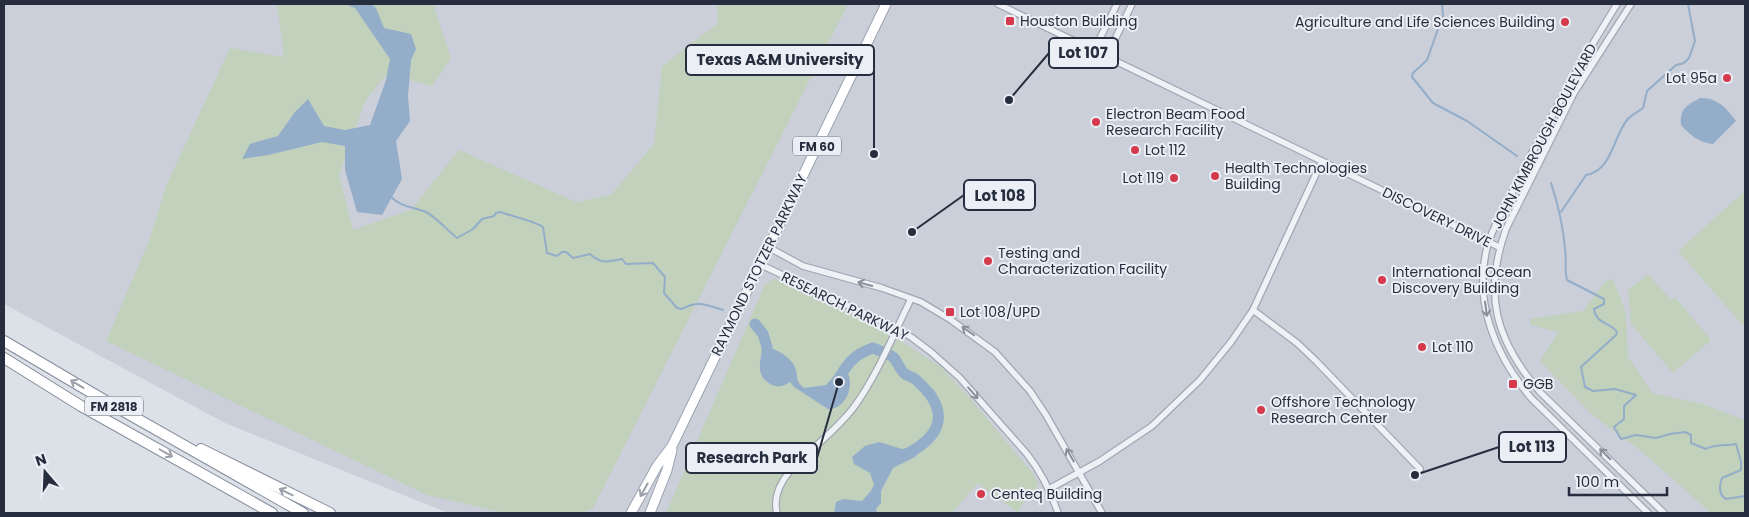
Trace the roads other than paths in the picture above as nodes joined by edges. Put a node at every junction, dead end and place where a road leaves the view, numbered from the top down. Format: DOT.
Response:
graph roads {
  1 [pos="886,4"];
  2 [pos="998,4"];
  3 [pos="1117,4"];
  4 [pos="1132,4"];
  5 [pos="1618,4"];
  6 [pos="1631,4"];
  7 [pos="1610,16"];
  8 [pos="1619,22"];
  9 [pos="1094,50"];
  10 [pos="1106,56"];
  11 [pos="1322,162"];
  12 [pos="1488,243"];
  13 [pos="768,247"];
  14 [pos="1499,248"];
  15 [pos="759,264"];
  16 [pos="911,299"];
  17 [pos="1253,310"];
  18 [pos="896,328"];
  19 [pos="4,341"];
  20 [pos="1513,356"];
  21 [pos="4,358"];
  22 [pos="1504,361"];
  23 [pos="104,400"];
  24 [pos="1585,435"];
  25 [pos="1577,442"];
  26 [pos="672,446"];
  27 [pos="1420,469"];
  28 [pos="1080,473"];
  29 [pos="216,482"];
  30 [pos="1049,489"];
  31 [pos="260,513"];
  32 [pos="272,513"];
  33 [pos="303,513"];
  34 [pos="330,513"];
  35 [pos="631,513"];
  36 [pos="650,513"];
  37 [pos="777,513"];
  38 [pos="1058,513"];
  39 [pos="1102,513"];
  40 [pos="1648,513"];
  41 [pos="1664,513"];
  1 -- 13 [label="main road, RAYMOND STOTZER PARKWAY / FM 60"];
  2 -- 9 [label="street, DISCOVERY DRIVE"];
  3 -- 9 [label="street"];
  4 -- 10 [label="street"];
  5 -- 7 [label="street, JOHN KIMBROUGH BOULEVARD"];
  6 -- 8 [label="street, JOHN KIMBROUGH BOULEVARD"];
  7 -- 8 [label="street"];
  7 -- 12 [label="street, JOHN KIMBROUGH BOULEVARD"];
  8 -- 14 [label="street, JOHN KIMBROUGH BOULEVARD"];
  9 -- 10 [label="street, DISCOVERY DRIVE"];
  10 -- 11 [label="street, DISCOVERY DRIVE"];
  11 -- 12 [label="street, DISCOVERY DRIVE"];
  11 -- 17 [label="street"];
  12 -- 14 [label="street, DISCOVERY DRIVE"];
  12 -- 22 [label="street, one-way"];
  13 -- 15 [label="main road, RAYMOND STOTZER PARKWAY / FM 60"];
  16 -- 13 [label="street, RESEARCH PARKWAY, one-way"];
  14 -- 20 [label="street"];
  15 -- 18 [label="street, RESEARCH PARKWAY"];
  15 -- 26 [label="main road, RAYMOND STOTZER PARKWAY / FM 60"];
  16 -- 18 [label="street"];
  28 -- 16 [label="street, RESEARCH PARKWAY, one-way"];
  17 -- 27 [label="street"];
  17 -- 28 [label="street"];
  18 -- 30 [label="street, RESEARCH PARKWAY, one-way"];
  18 -- 37 [label="street"];
  23 -- 19 [label="highway, FM 2818, one-way"];
  20 -- 22 [label="street"];
  20 -- 24 [label="street"];
  21 -- 29 [label="highway, FM 2818, one-way"];
  22 -- 25 [label="street"];
  23 -- 33 [label="highway, FM 2818"];
  34 -- 23 [label="highway, one-way"];
  24 -- 25 [label="street"];
  41 -- 24 [label="street, one-way"];
  25 -- 40 [label="street"];
  26 -- 35 [label="main road, RAYMOND STOTZER PARKWAY / FM 60, one-way"];
  26 -- 36 [label="main road, RAYMOND STOTZER PARKWAY / FM 60"];
  28 -- 30 [label="street"];
  28 -- 39 [label="street, RESEARCH PARKWAY"];
  29 -- 31 [label="highway"];
  29 -- 32 [label="highway, FM 2818"];
  30 -- 38 [label="street, RESEARCH PARKWAY"];
}
